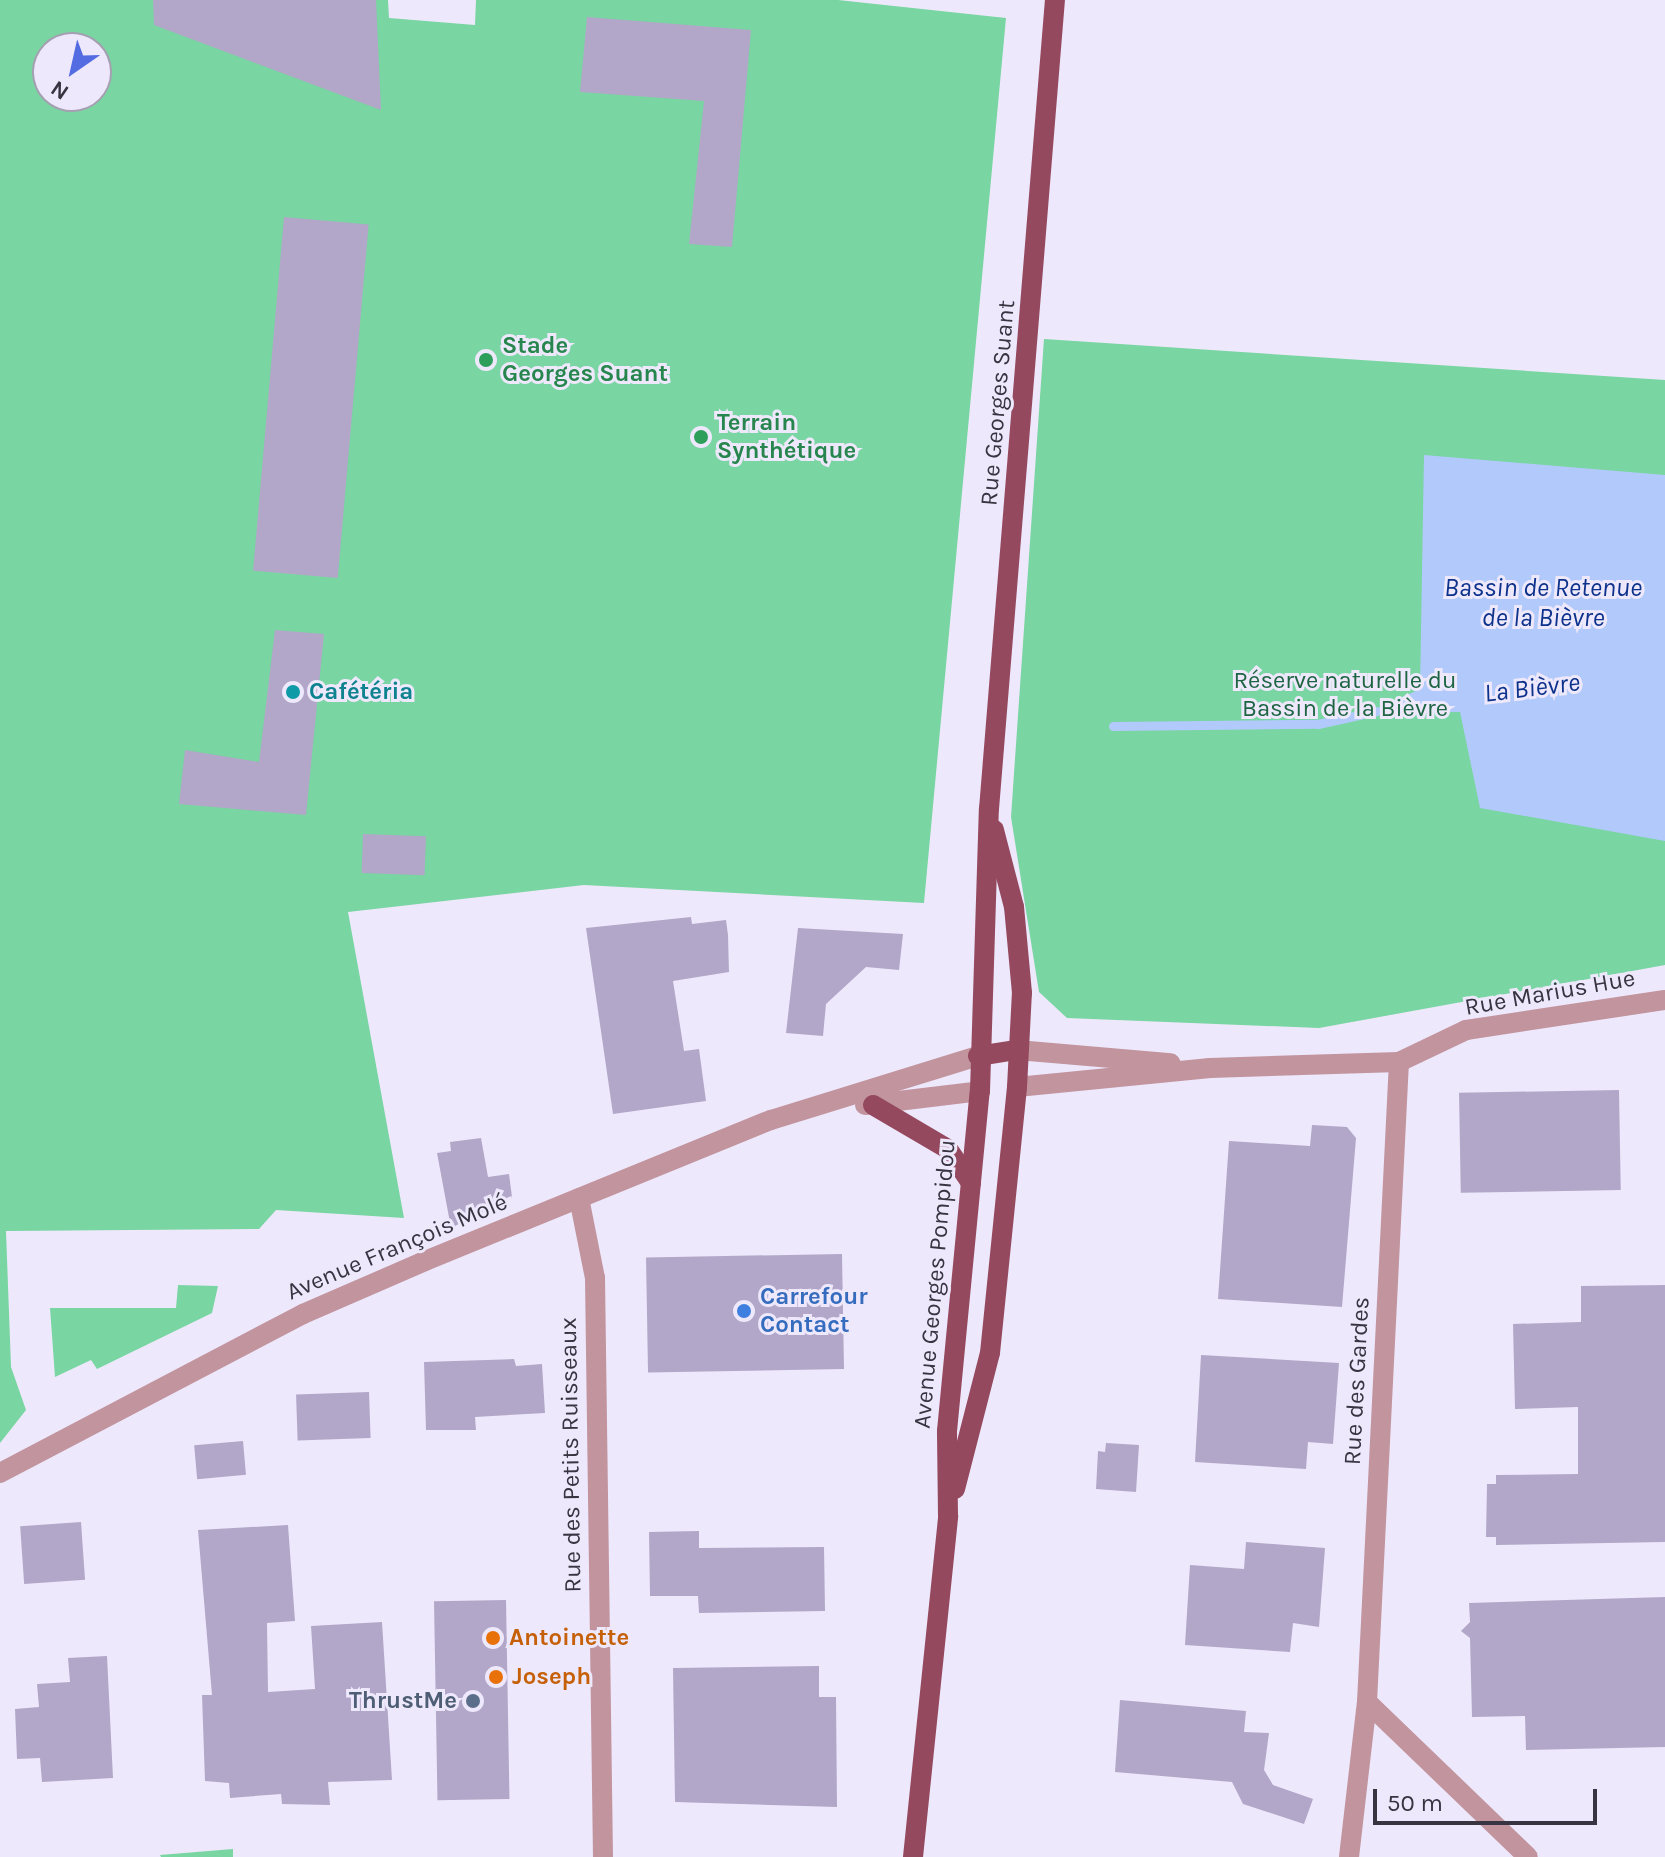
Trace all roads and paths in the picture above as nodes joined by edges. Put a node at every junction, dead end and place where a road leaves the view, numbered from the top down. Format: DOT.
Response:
graph roads {
  1 [pos="1055,0"];
  2 [pos="989,809"];
  3 [pos="1665,1000"];
  4 [pos="1017,1050"];
  5 [pos="978,1056"];
  6 [pos="1399,1062"];
  7 [pos="1210,1068"];
  8 [pos="1017,1087"];
  9 [pos="980,1091"];
  10 [pos="829,1103"];
  11 [pos="873,1105"];
  12 [pos="971,1183"];
  13 [pos="579,1198"];
  14 [pos="0,1473"];
  15 [pos="948,1516"];
  16 [pos="1367,1702"];
  17 [pos="931,1709"];
  18 [pos="603,1857"];
  19 [pos="913,1857"];
  20 [pos="928,1857"];
  21 [pos="1349,1857"];
  22 [pos="1528,1857"];
  1 -- 2 [label="main road, Rue Georges Suant"];
  2 -- 4 [label="main road, Rue Georges Suant"];
  2 -- 5 [label="main road, Rue Georges Suant"];
  3 -- 6 [label="street, Rue Marius Hue"];
  4 -- 5 [label="main road, Rue Marius Hue"];
  4 -- 7 [label="street, Rue Marius Hue"];
  4 -- 8 [label="main road, Rue Georges Suant"];
  5 -- 9 [label="main road, Avenue Georges Pompidou"];
  5 -- 10 [label="street, Avenue François Molé"];
  6 -- 7 [label="street, Rue Marius Hue"];
  6 -- 16 [label="street, Rue des Gardes"];
  7 -- 8 [label="street, Rue Marius Hue"];
  8 -- 9 [label="main road"];
  8 -- 15 [label="main road, Avenue Georges Pompidou"];
  9 -- 11 [label="street, Avenue François Molé"];
  9 -- 12 [label="main road, Avenue Georges Pompidou"];
  10 -- 11 [label="street, Avenue François Molé"];
  10 -- 13 [label="street, Avenue François Molé"];
  11 -- 12 [label="main road"];
  12 -- 15 [label="main road, Avenue Georges Pompidou"];
  13 -- 14 [label="street, Avenue François Molé"];
  13 -- 18 [label="street, Rue des Petits Ruisseaux"];
  15 -- 17 [label="main road, Avenue Georges Pompidou"];
  16 -- 21 [label="street, Rue des Gardes"];
  16 -- 22 [label="street"];
  17 -- 19 [label="main road, Avenue Georges Pompidou"];
  17 -- 20 [label="main road, Avenue Georges Pompidou"];
}
